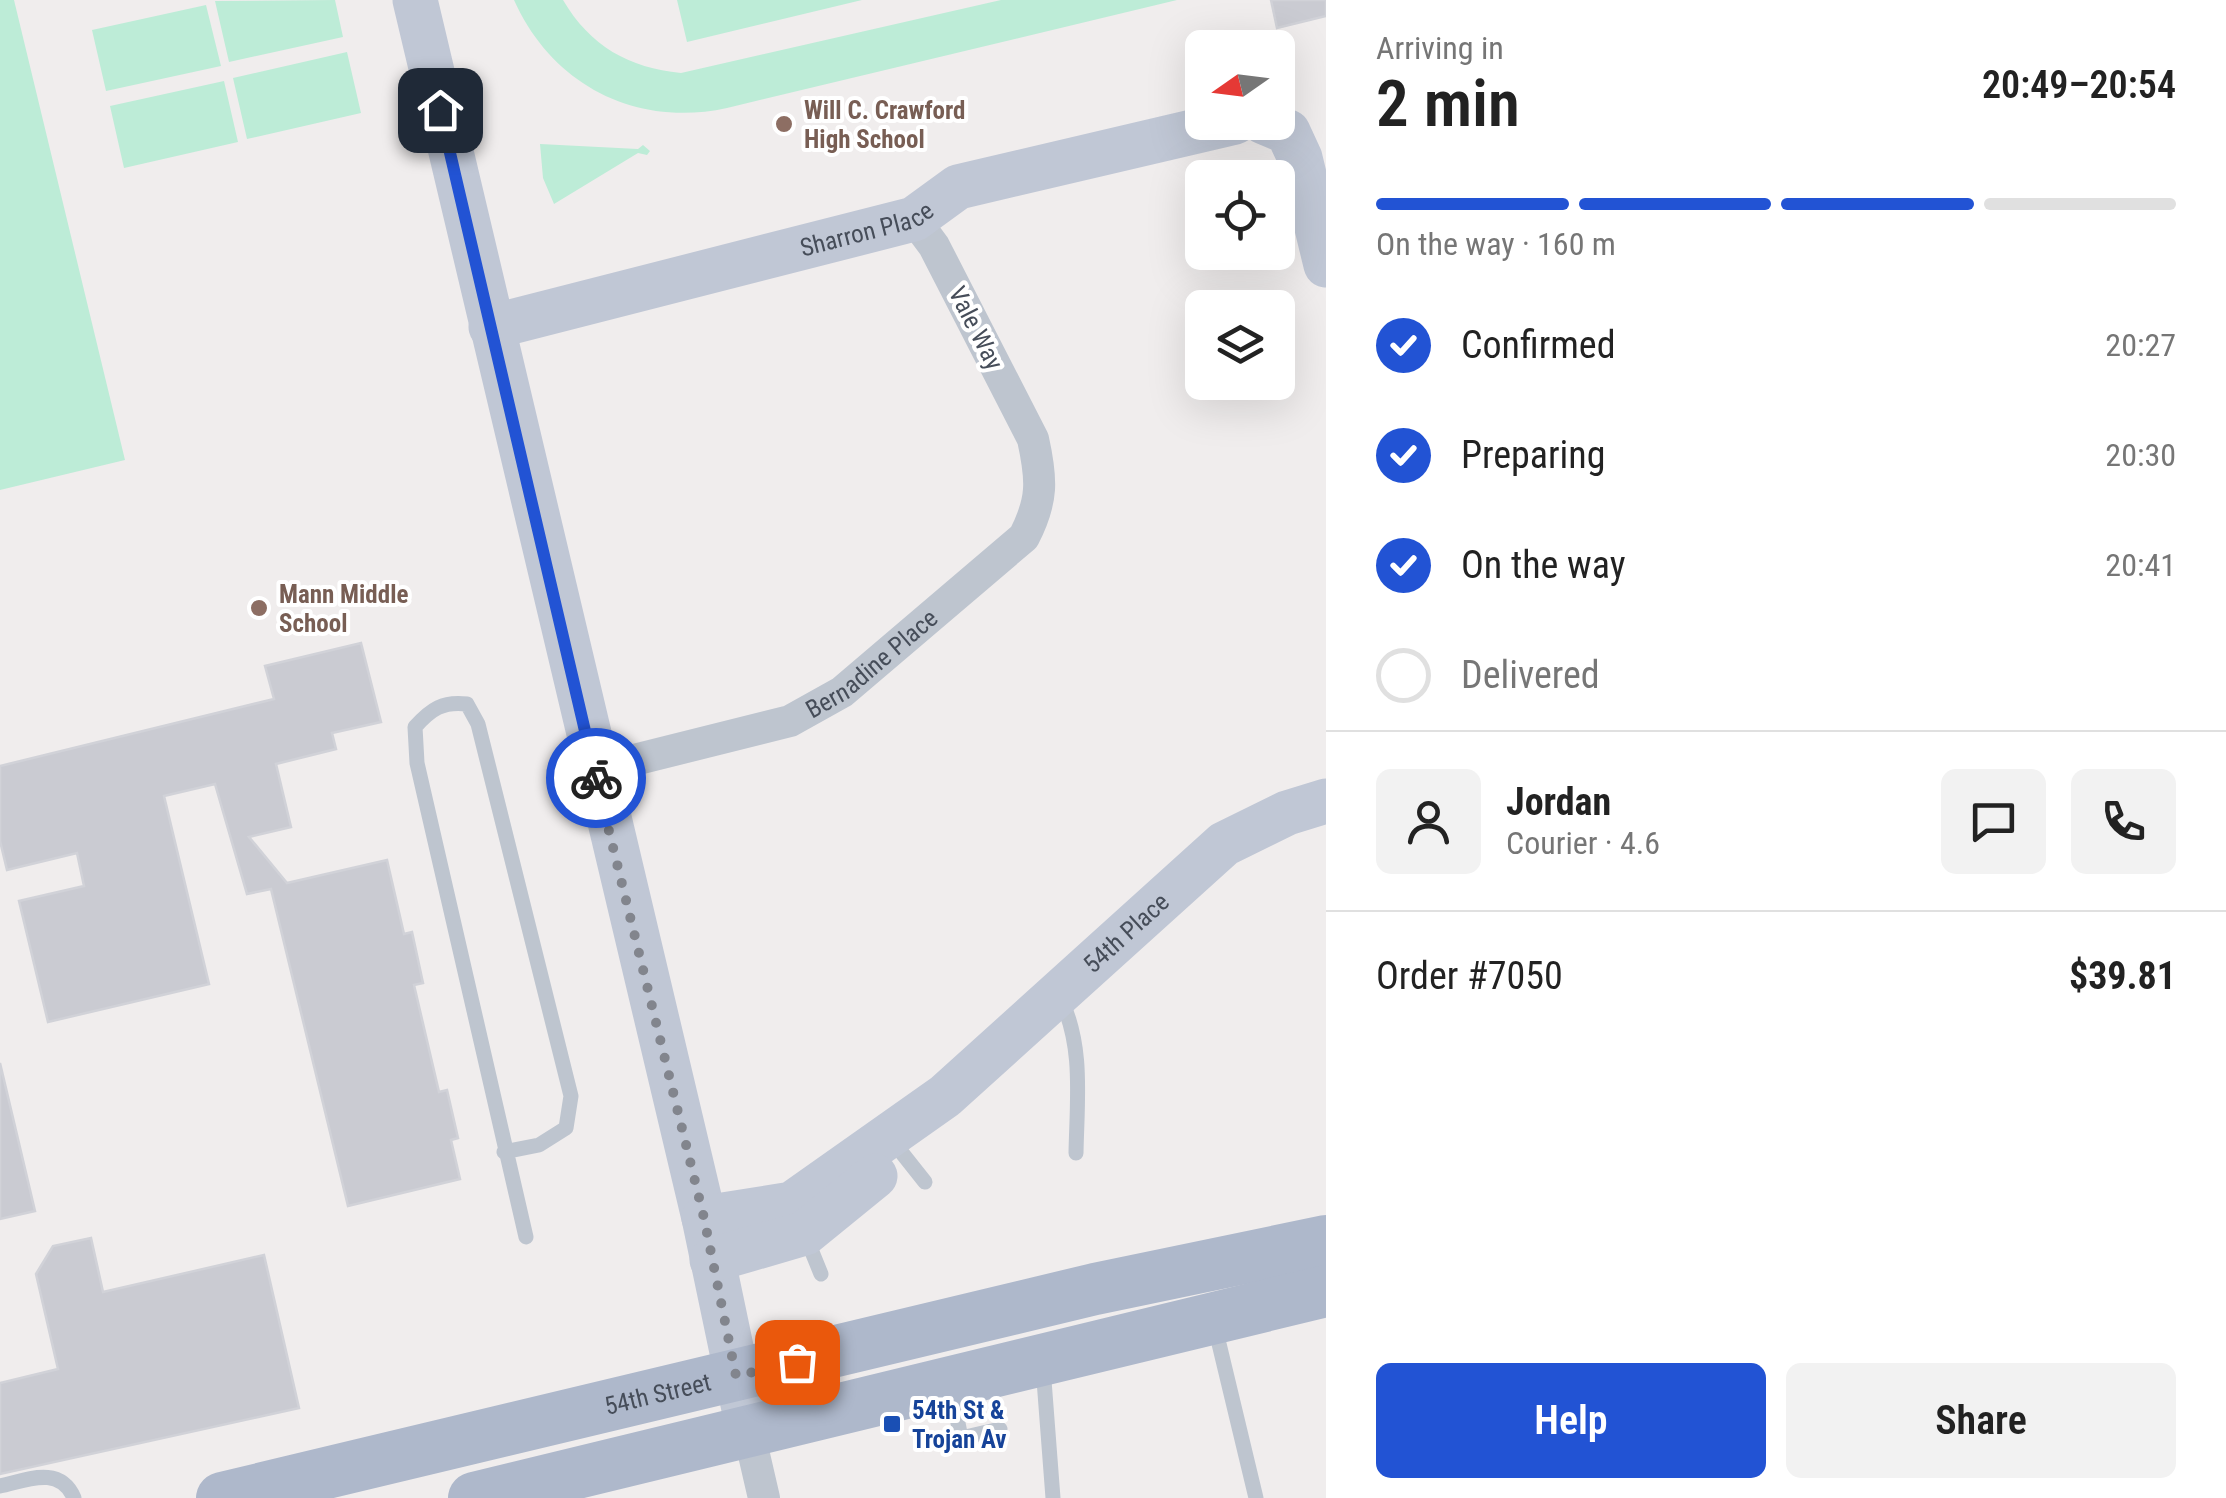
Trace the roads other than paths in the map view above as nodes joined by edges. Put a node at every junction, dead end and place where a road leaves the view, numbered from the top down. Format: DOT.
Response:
graph roads {
  1 [pos="414,0"];
  2 [pos="1185,134"];
  3 [pos="1292,140"];
  4 [pos="914,219"];
  5 [pos="1323,238"];
  6 [pos="491,327"];
  7 [pos="1033,439"];
  8 [pos="594,770"];
  9 [pos="1326,800"];
  10 [pos="1058,993"];
  11 [pos="945,1096"];
  12 [pos="504,1152"];
  13 [pos="1076,1153"];
  14 [pos="526,1237"];
  15 [pos="708,1239"];
  16 [pos="1326,1241"];
  17 [pos="1326,1292"];
  18 [pos="1214,1318"];
  19 [pos="1043,1361"];
  20 [pos="736,1376"];
  21 [pos="950,1384"];
  22 [pos="1000,1430"];
  23 [pos="749,1432"];
  24 [pos="0,1486"];
  25 [pos="568,1488"];
  26 [pos="74,1498"];
  27 [pos="222,1498"];
  28 [pos="474,1498"];
  29 [pos="764,1498"];
  30 [pos="1053,1498"];
  31 [pos="1256,1498"];
  1 -- 6 [label="street"];
  2 -- 4 [label="street, Sharron Place"];
  3 -- 5 [label="street"];
  4 -- 6 [label="street, Sharron Place"];
  4 -- 7 [label="street, Vale Way"];
  6 -- 8 [label="street"];
  7 -- 8 [label="street, Bernadine Place"];
  8 -- 15 [label="street"];
  9 -- 10 [label="street, 54th Place"];
  10 -- 11 [label="street, 54th Place"];
  10 -- 13 [label="lane"];
  11 -- 15 [label="street, 54th Place"];
  11 -- 15 [label="street, 54th Place"];
  12 -- 12 [label="lane"];
  12 -- 14 [label="lane"];
  15 -- 20 [label="street"];
  16 -- 20 [label="main road, 54th Street"];
  17 -- 18 [label="main road"];
  18 -- 19 [label="main road"];
  18 -- 31 [label="lane"];
  19 -- 21 [label="main road"];
  19 -- 30 [label="lane"];
  20 -- 23 [label="street"];
  20 -- 27 [label="main road, 54th Street"];
  21 -- 22 [label="lane"];
  21 -- 23 [label="main road"];
  23 -- 25 [label="main road"];
  23 -- 29 [label="street"];
  24 -- 26 [label="lane"];
  25 -- 28 [label="main road"];
}
